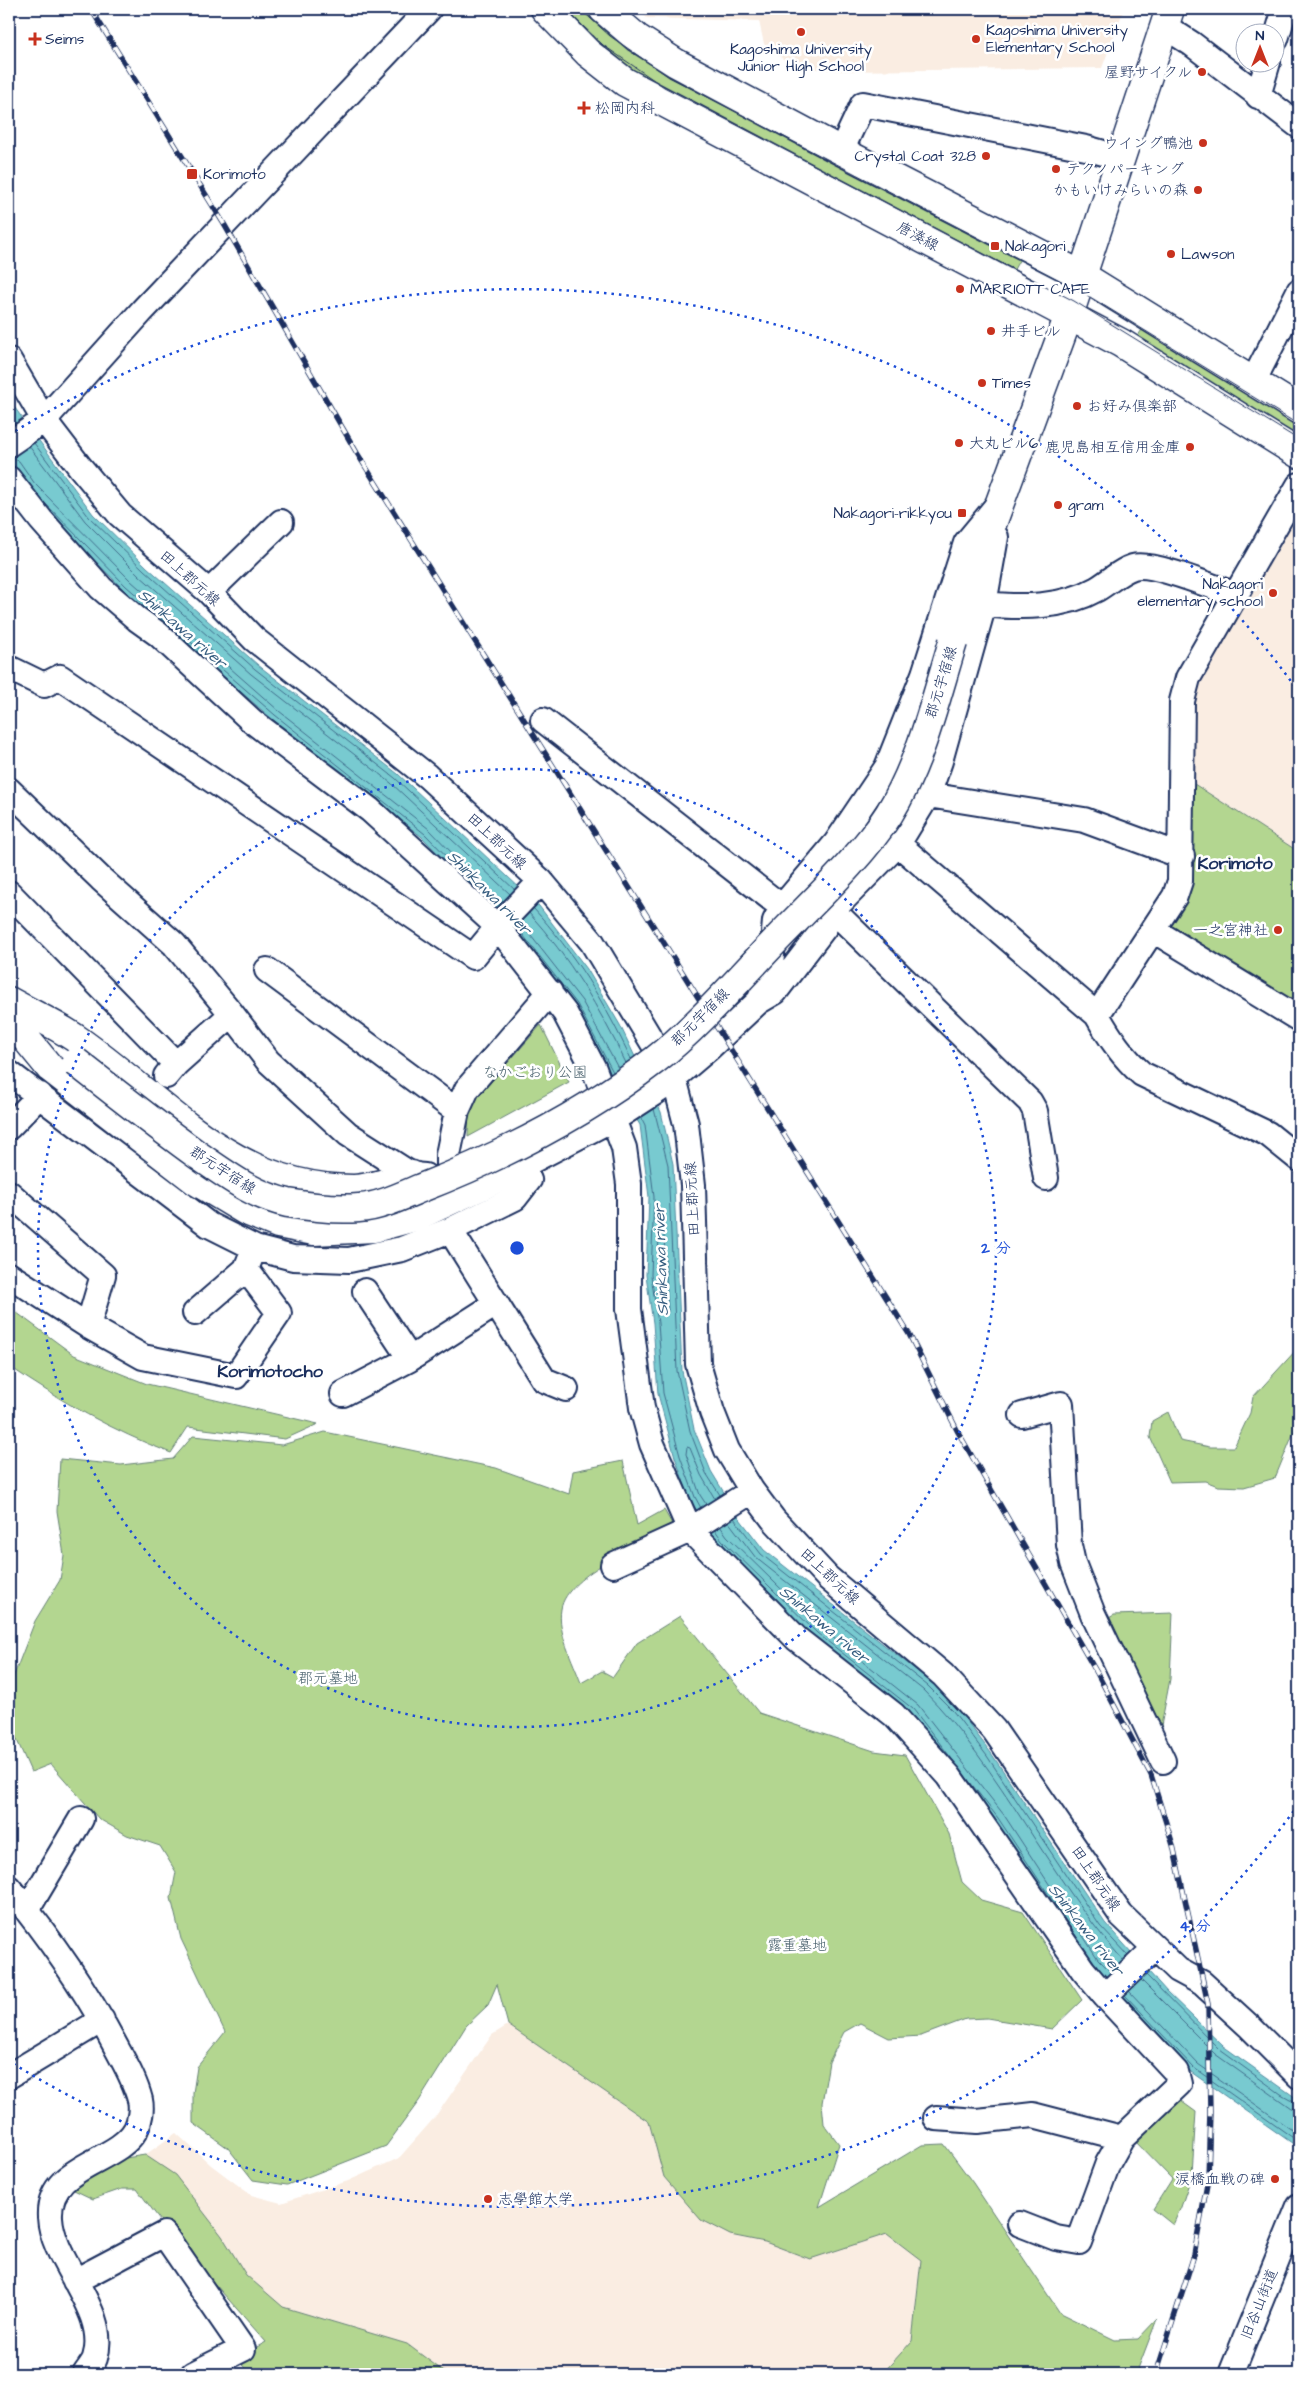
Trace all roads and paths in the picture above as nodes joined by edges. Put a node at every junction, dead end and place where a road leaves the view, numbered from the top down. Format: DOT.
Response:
graph roads {
  1 [pos="429,9"];
  2 [pos="545,9"];
  3 [pos="603,9"];
  4 [pos="1285,9"];
  5 [pos="1167,18"];
  6 [pos="1281,22"];
  7 [pos="1265,72"];
  8 [pos="1258,96"];
  9 [pos="1299,126"];
  10 [pos="840,151"];
  11 [pos="1121,158"];
  12 [pos="1081,275"];
  13 [pos="1299,291"];
  14 [pos="1069,315"];
  15 [pos="9,360"];
  16 [pos="1253,382"];
  17 [pos="1299,410"];
  18 [pos="42,422"];
  19 [pos="9,444"];
  20 [pos="1299,454"];
  21 [pos="9,479"];
  22 [pos="1299,485"];
  23 [pos="1002,498"];
  24 [pos="281,522"];
  25 [pos="209,592"];
  26 [pos="1236,595"];
  27 [pos="984,604"];
  28 [pos="9,668"];
  29 [pos="543,720"];
  30 [pos="9,790"];
  31 [pos="928,795"];
  32 [pos="855,815"];
  33 [pos="898,844"];
  34 [pos="1182,856"];
  35 [pos="541,881"];
  36 [pos="9,893"];
  37 [pos="782,907"];
  38 [pos="832,911"];
  39 [pos="499,925"];
  40 [pos="1153,930"];
  41 [pos="775,933"];
  42 [pos="267,970"];
  43 [pos="550,992"];
  44 [pos="9,1001"];
  45 [pos="758,1002"];
  46 [pos="9,1007"];
  47 [pos="232,1014"];
  48 [pos="1097,1015"];
  49 [pos="9,1018"];
  50 [pos="1299,1019"];
  51 [pos="9,1073"];
  52 [pos="668,1083"];
  53 [pos="40,1095"];
  54 [pos="457,1111"];
  55 [pos="618,1116"];
  56 [pos="9,1127"];
  57 [pos="1299,1158"];
  58 [pos="516,1169"];
  59 [pos="412,1175"];
  60 [pos="448,1178"];
  61 [pos="1046,1178"];
  62 [pos="9,1193"];
  63 [pos="450,1230"];
  64 [pos="250,1259"];
  65 [pos="9,1275"];
  66 [pos="365,1290"];
  67 [pos="496,1304"];
  68 [pos="195,1313"];
  69 [pos="88,1326"];
  70 [pos="410,1359"];
  71 [pos="566,1389"];
  72 [pos="343,1394"];
  73 [pos="1022,1415"];
  74 [pos="752,1490"];
  75 [pos="690,1530"];
  76 [pos="613,1565"];
  77 [pos="1163,1761"];
  78 [pos="82,1819"];
  79 [pos="9,1888"];
  80 [pos="26,1910"];
  81 [pos="1156,1948"];
  82 [pos="1104,1996"];
  83 [pos="102,2020"];
  84 [pos="9,2076"];
  85 [pos="1299,2076"];
  86 [pos="936,2118"];
  87 [pos="1122,2138"];
  88 [pos="1299,2206"];
  89 [pos="1020,2224"];
  90 [pos="75,2281"];
  91 [pos="85,2374"];
  92 [pos="193,2374"];
  93 [pos="1231,2374"];
  1 -- 18 [label="street"];
  2 -- 14 [label="street, 唐湊線"];
  3 -- 10 [label="street"];
  4 -- 6 [label="street"];
  5 -- 8 [label="street"];
  5 -- 11 [label="street, 郡元宇宿線"];
  7 -- 8 [label="street"];
  8 -- 9 [label="street"];
  10 -- 11 [label="street"];
  10 -- 12 [label="street"];
  11 -- 12 [label="street, 郡元宇宿線"];
  12 -- 14 [label="street, 郡元宇宿線"];
  12 -- 16 [label="street"];
  13 -- 16 [label="street"];
  14 -- 20 [label="street, 唐湊線"];
  14 -- 23 [label="street, 郡元宇宿線"];
  15 -- 18 [label="street, 田上郡元線"];
  16 -- 17 [label="street"];
  18 -- 19 [label="street"];
  18 -- 25 [label="street, 田上郡元線"];
  21 -- 39 [label="street"];
  22 -- 26 [label="street"];
  23 -- 27 [label="street"];
  23 -- 32 [label="street"];
  23 -- 46 [label="street, 郡元宇宿線, bridge"];
  24 -- 25 [label="street"];
  25 -- 35 [label="street, 田上郡元線"];
  26 -- 27 [label="street"];
  26 -- 34 [label="street"];
  27 -- 31 [label="street"];
  28 -- 39 [label="street"];
  29 -- 37 [label="street"];
  30 -- 47 [label="street"];
  31 -- 33 [label="street"];
  31 -- 34 [label="street"];
  32 -- 33 [label="street"];
  32 -- 37 [label="street"];
  33 -- 38 [label="street"];
  33 -- 48 [label="street"];
  34 -- 40 [label="street"];
  35 -- 39 [label="street"];
  35 -- 52 [label="street, 田上郡元線"];
  36 -- 47 [label="street"];
  37 -- 41 [label="street"];
  38 -- 41 [label="street"];
  38 -- 45 [label="street"];
  38 -- 61 [label="street"];
  39 -- 43 [label="street"];
  40 -- 48 [label="street"];
  40 -- 50 [label="street"];
  41 -- 45 [label="street"];
  42 -- 54 [label="street"];
  43 -- 54 [label="street"];
  43 -- 55 [label="street"];
  44 -- 59 [label="street"];
  45 -- 52 [label="street"];
  47 -- 59 [label="street"];
  48 -- 57 [label="street"];
  49 -- 58 [label="street"];
  51 -- 53 [label="street"];
  52 -- 55 [label="street"];
  52 -- 74 [label="street, 田上郡元線"];
  53 -- 56 [label="street"];
  53 -- 64 [label="street"];
  54 -- 60 [label="street"];
  55 -- 58 [label="street"];
  55 -- 75 [label="street"];
  58 -- 60 [label="street"];
  58 -- 63 [label="street"];
  59 -- 60 [label="street"];
  62 -- 69 [label="street"];
  63 -- 64 [label="street"];
  63 -- 67 [label="street"];
  64 -- 68 [label="street"];
  64 -- 69 [label="street"];
  65 -- 69 [label="street"];
  66 -- 70 [label="street"];
  67 -- 70 [label="street"];
  67 -- 71 [label="street"];
  70 -- 72 [label="street"];
  73 -- 77 [label="street"];
  74 -- 75 [label="street"];
  74 -- 81 [label="street, 田上郡元線"];
  75 -- 76 [label="street"];
  75 -- 82 [label="street"];
  78 -- 80 [label="street"];
  79 -- 80 [label="street"];
  80 -- 83 [label="street"];
  81 -- 82 [label="street"];
  81 -- 85 [label="street, 田上郡元線"];
  82 -- 87 [label="street"];
  83 -- 84 [label="street"];
  83 -- 90 [label="street"];
  86 -- 87 [label="street"];
  87 -- 89 [label="street"];
  88 -- 93 [label="street, 旧谷山街道"];
  90 -- 91 [label="street"];
  90 -- 92 [label="street"];
}
